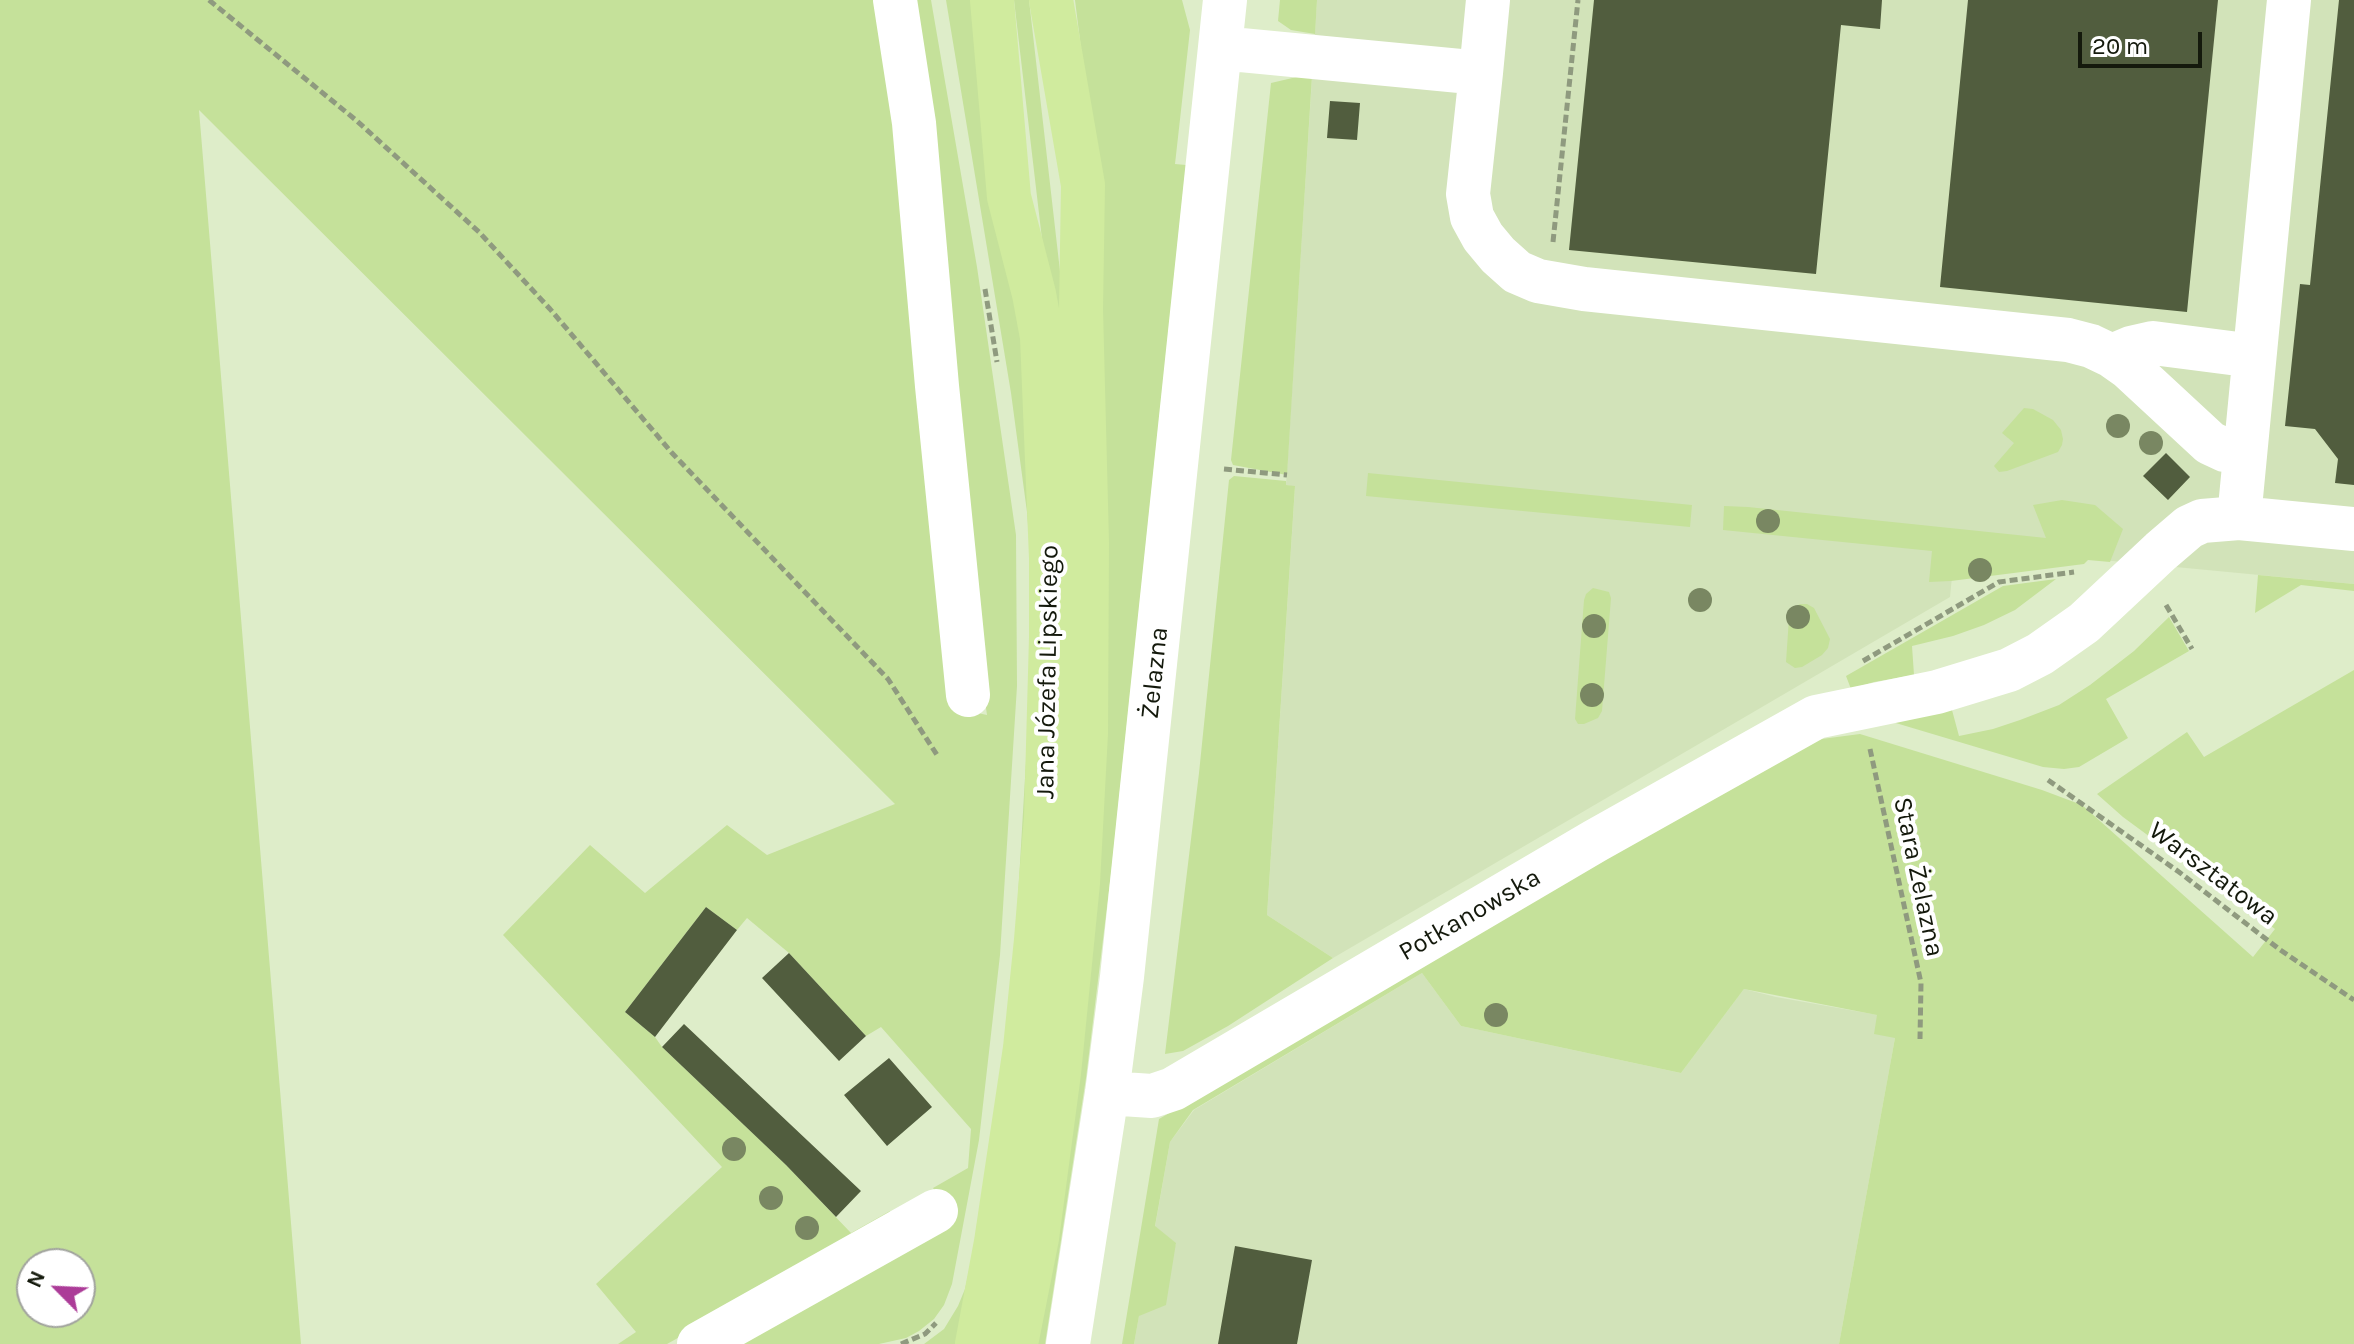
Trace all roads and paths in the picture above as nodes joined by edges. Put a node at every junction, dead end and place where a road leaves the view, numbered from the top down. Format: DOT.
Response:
graph roads {
  1 [pos="209,0"];
  2 [pos="895,0"];
  3 [pos="992,0"];
  4 [pos="1051,0"];
  5 [pos="1225,0"];
  6 [pos="1488,0"];
  7 [pos="1578,0"];
  8 [pos="2289,0"];
  9 [pos="1220,48"];
  10 [pos="1481,73"];
  11 [pos="1553,250"];
  12 [pos="2112,356"];
  13 [pos="2254,356"];
  14 [pos="2245,453"];
  15 [pos="1224,469"];
  16 [pos="1287,475"];
  17 [pos="2239,518"];
  18 [pos="2354,529"];
  19 [pos="2074,572"];
  20 [pos="2045,575"];
  21 [pos="968,695"];
  22 [pos="1867,739"];
  23 [pos="937,755"];
  24 [pos="2048,780"];
  25 [pos="2354,1000"];
  26 [pos="1920,1039"];
  27 [pos="1107,1093"];
  28 [pos="936,1211"];
  29 [pos="699,1344"];
  30 [pos="977,1344"];
  31 [pos="1016,1344"];
  32 [pos="1068,1344"];
  1 -- 23 [label="path"];
  2 -- 21 [label="street"];
  3 -- 30 [label="main road, Jana Józefa Lipskiego"];
  4 -- 31 [label="main road, Jana Józefa Lipskiego"];
  5 -- 9 [label="street, Żelazna"];
  6 -- 10 [label="street"];
  7 -- 11 [label="path"];
  8 -- 13 [label="street"];
  9 -- 10 [label="street"];
  9 -- 27 [label="street, Żelazna"];
  10 -- 12 [label="street"];
  12 -- 13 [label="street"];
  12 -- 14 [label="street"];
  13 -- 14 [label="street"];
  14 -- 17 [label="street"];
  15 -- 16 [label="path"];
  17 -- 18 [label="street, Potkanowska"];
  17 -- 27 [label="street, Potkanowska"];
  19 -- 20 [label="path"];
  22 -- 26 [label="path, Stara Żelazna"];
  24 -- 25 [label="path, Warsztatowa"];
  27 -- 32 [label="street, Żelazna"];
  28 -- 29 [label="street"];
}
